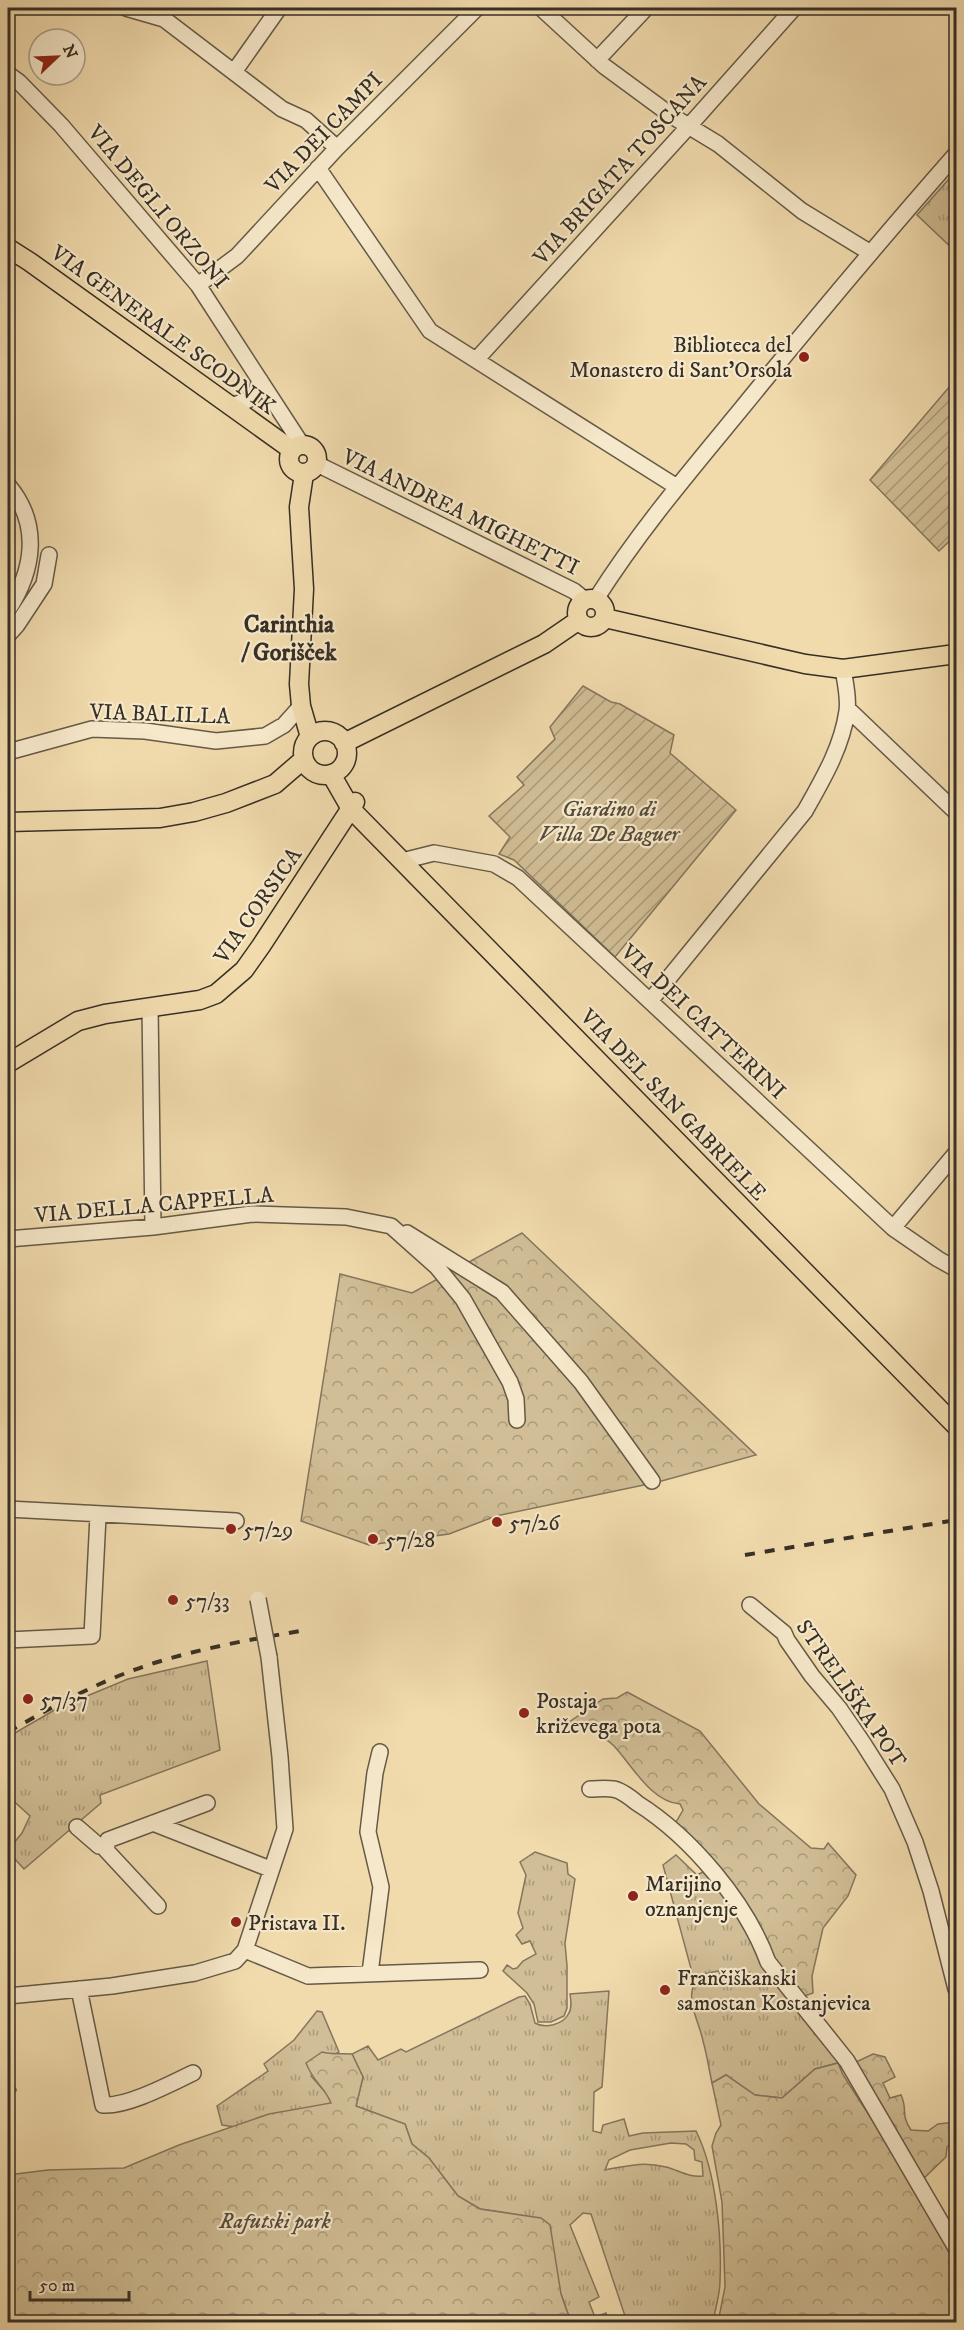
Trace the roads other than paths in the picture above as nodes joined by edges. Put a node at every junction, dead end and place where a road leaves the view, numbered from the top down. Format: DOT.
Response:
graph roads {
  1 [pos="126,8"];
  2 [pos="279,8"];
  3 [pos="477,8"];
  4 [pos="541,8"];
  5 [pos="646,8"];
  6 [pos="794,8"];
  7 [pos="597,60"];
  8 [pos="234,72"];
  9 [pos="8,74"];
  10 [pos="689,126"];
  11 [pos="337,148"];
  12 [pos="957,154"];
  13 [pos="318,168"];
  14 [pos="8,248"];
  15 [pos="869,252"];
  16 [pos="198,285"];
  17 [pos="476,360"];
  18 [pos="260,380"];
  19 [pos="230,405"];
  20 [pos="297,447"];
  21 [pos="310,469"];
  22 [pos="8,485"];
  23 [pos="677,487"];
  24 [pos="49,555"];
  25 [pos="590,600"];
  26 [pos="8,610"];
  27 [pos="605,618"];
  28 [pos="579,620"];
  29 [pos="8,635"];
  30 [pos="957,654"];
  31 [pos="843,669"];
  32 [pos="301,706"];
  33 [pos="848,709"];
  34 [pos="310,737"];
  35 [pos="344,743"];
  36 [pos="8,752"];
  37 [pos="304,759"];
  38 [pos="334,773"];
  39 [pos="353,806"];
  40 [pos="957,812"];
  41 [pos="8,822"];
  42 [pos="402,861"];
  43 [pos="650,1001"];
  44 [pos="150,1007"];
  45 [pos="8,1063"];
  46 [pos="957,1153"];
  47 [pos="391,1226"];
  48 [pos="153,1227"];
  49 [pos="893,1228"];
  50 [pos="8,1239"];
  51 [pos="957,1269"];
  52 [pos="517,1420"];
  53 [pos="957,1426"];
  54 [pos="652,1481"];
  55 [pos="8,1509"];
  56 [pos="98,1516"];
  57 [pos="236,1521"];
  58 [pos="258,1599"];
  59 [pos="750,1605"];
  60 [pos="8,1640"];
  61 [pos="380,1752"];
  62 [pos="590,1789"];
  63 [pos="207,1803"];
  64 [pos="153,1823"];
  65 [pos="77,1827"];
  66 [pos="107,1844"];
  67 [pos="270,1869"];
  68 [pos="158,1906"];
  69 [pos="245,1950"];
  70 [pos="480,1970"];
  71 [pos="370,1973"];
  72 [pos="79,1989"];
  73 [pos="957,1989"];
  74 [pos="8,1996"];
  75 [pos="193,2073"];
  76 [pos="957,2248"];
  1 -- 8 [label="street"];
  2 -- 8 [label="street"];
  3 -- 11 [label="street, VIA DEI CAMPI"];
  4 -- 7 [label="street"];
  5 -- 7 [label="street"];
  6 -- 10 [label="street, VIA BRIGATA TOSCANA"];
  7 -- 10 [label="street"];
  8 -- 11 [label="street"];
  9 -- 16 [label="street, VIA DEGLI ORZONI"];
  10 -- 15 [label="street"];
  10 -- 17 [label="street, VIA BRIGATA TOSCANA"];
  11 -- 13 [label="street, VIA DEI CAMPI"];
  12 -- 15 [label="street"];
  13 -- 16 [label="street, VIA DEI CAMPI"];
  13 -- 17 [label="street"];
  14 -- 19 [label="main road, VIA GENERALE SCODNIK"];
  15 -- 23 [label="street"];
  16 -- 18 [label="street, VIA DEGLI ORZONI"];
  17 -- 23 [label="street"];
  18 -- 19 [label="street"];
  18 -- 20 [label="street, VIA DEGLI ORZONI"];
  19 -- 20 [label="main road, VIA GENERALE SCODNIK"];
  20 -- 21 [label="main road, VIA DEGLI ORZONI"];
  21 -- 25 [label="street, VIA ANDREA MIGHETTI"];
  21 -- 32 [label="main road"];
  22 -- 26 [label="street"];
  23 -- 25 [label="street"];
  24 -- 29 [label="street"];
  25 -- 27 [label="main road"];
  25 -- 28 [label="main road"];
  27 -- 28 [label="main road"];
  27 -- 31 [label="main road"];
  28 -- 35 [label="main road"];
  30 -- 31 [label="main road"];
  31 -- 33 [label="street"];
  32 -- 34 [label="main road"];
  32 -- 36 [label="street, VIA BALILLA"];
  33 -- 40 [label="street"];
  33 -- 43 [label="street"];
  34 -- 35 [label="main road"];
  34 -- 37 [label="main road"];
  35 -- 38 [label="main road"];
  37 -- 38 [label="main road"];
  37 -- 41 [label="main road"];
  38 -- 39 [label="main road, VIA DEL SAN GABRIELE"];
  39 -- 42 [label="main road, VIA DEL SAN GABRIELE"];
  39 -- 44 [label="main road, VIA CORSICA"];
  42 -- 43 [label="street, VIA DEI CATTERINI"];
  42 -- 53 [label="main road, VIA DEL SAN GABRIELE"];
  43 -- 49 [label="street, VIA DEI CATTERINI"];
  44 -- 45 [label="main road, VIA CORSICA"];
  44 -- 48 [label="street"];
  46 -- 49 [label="street"];
  47 -- 48 [label="street, VIA DELLA CAPPELLA"];
  47 -- 52 [label="street, VIA DELLA CAPPELLA"];
  47 -- 54 [label="street"];
  48 -- 50 [label="street, VIA DELLA CAPPELLA"];
  49 -- 51 [label="street, VIA DEI CATTERINI"];
  55 -- 56 [label="street"];
  56 -- 57 [label="street"];
  56 -- 60 [label="street"];
  58 -- 67 [label="street, bridge"];
  59 -- 73 [label="street, STRELIŠKA POT"];
  61 -- 71 [label="street"];
  62 -- 76 [label="street"];
  63 -- 64 [label="street"];
  64 -- 66 [label="street"];
  64 -- 67 [label="street"];
  65 -- 66 [label="street"];
  66 -- 68 [label="street"];
  67 -- 69 [label="street"];
  69 -- 71 [label="street"];
  69 -- 72 [label="street"];
  70 -- 71 [label="street"];
  72 -- 74 [label="street"];
  72 -- 75 [label="street"];
}
